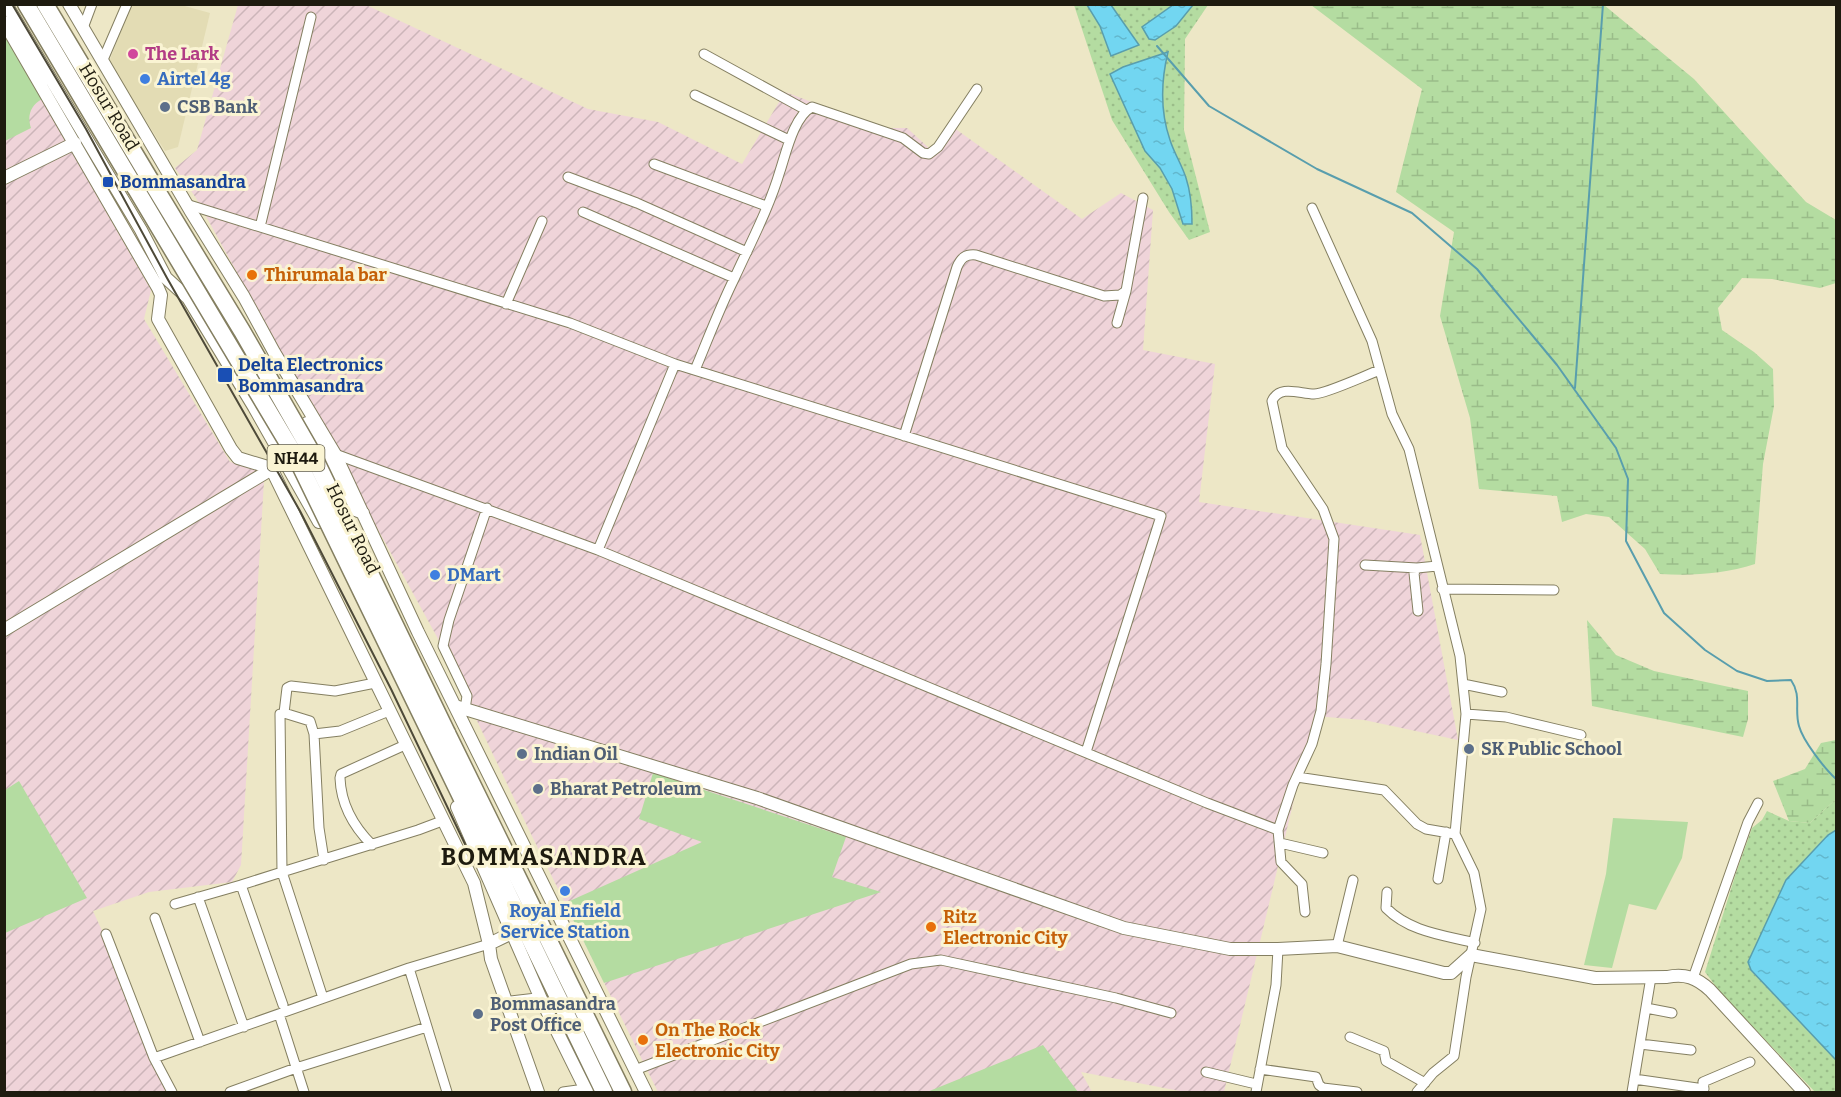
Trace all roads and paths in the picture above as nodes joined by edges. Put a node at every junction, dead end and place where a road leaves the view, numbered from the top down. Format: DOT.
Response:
graph roads {
  1 [pos="6,4"];
  2 [pos="26,4"];
  3 [pos="45,4"];
  4 [pos="69,4"];
  5 [pos="92,4"];
  6 [pos="127,4"];
  7 [pos="311,18"];
  8 [pos="4,22"];
  9 [pos="83,28"];
  10 [pos="704,54"];
  11 [pos="102,62"];
  12 [pos="977,89"];
  13 [pos="695,95"];
  14 [pos="806,110"];
  15 [pos="789,140"];
  16 [pos="75,142"];
  17 [pos="654,164"];
  18 [pos="97,168"];
  19 [pos="568,177"];
  20 [pos="4,178"];
  21 [pos="1143,198"];
  22 [pos="186,204"];
  23 [pos="766,206"];
  24 [pos="1312,208"];
  25 [pos="583,212"];
  26 [pos="542,221"];
  27 [pos="260,227"];
  28 [pos="747,252"];
  29 [pos="734,278"];
  30 [pos="1126,291"];
  31 [pos="506,304"];
  32 [pos="1117,323"];
  33 [pos="675,364"];
  34 [pos="695,370"];
  35 [pos="1380,370"];
  36 [pos="904,436"];
  37 [pos="331,455"];
  38 [pos="286,463"];
  39 [pos="271,468"];
  40 [pos="346,499"];
  41 [pos="487,508"];
  42 [pos="314,512"];
  43 [pos="363,513"];
  44 [pos="598,550"];
  45 [pos="1365,565"];
  46 [pos="1437,566"];
  47 [pos="1417,568"];
  48 [pos="1442,589"];
  49 [pos="1554,590"];
  50 [pos="1418,611"];
  51 [pos="4,630"];
  52 [pos="375,683"];
  53 [pos="1463,684"];
  54 [pos="1502,692"];
  55 [pos="460,707"];
  56 [pos="389,711"];
  57 [pos="284,712"];
  58 [pos="1466,714"];
  59 [pos="314,734"];
  60 [pos="1581,735"];
  61 [pos="440,736"];
  62 [pos="405,745"];
  63 [pos="1086,752"];
  64 [pos="1297,777"];
  65 [pos="1758,803"];
  66 [pos="442,821"];
  67 [pos="1278,830"];
  68 [pos="1451,833"];
  69 [pos="1280,843"];
  70 [pos="372,845"];
  71 [pos="1323,853"];
  72 [pos="324,860"];
  73 [pos="282,872"];
  74 [pos="488,877"];
  75 [pos="1438,879"];
  76 [pos="1353,880"];
  77 [pos="474,883"];
  78 [pos="241,885"];
  79 [pos="1387,892"];
  80 [pos="198,897"];
  81 [pos="175,904"];
  82 [pos="1305,912"];
  83 [pos="155,918"];
  84 [pos="512,933"];
  85 [pos="106,934"];
  86 [pos="489,944"];
  87 [pos="1337,946"];
  88 [pos="1278,949"];
  89 [pos="1473,949"];
  90 [pos="409,968"];
  91 [pos="1651,977"];
  92 [pos="1693,978"];
  93 [pos="323,998"];
  94 [pos="541,999"];
  95 [pos="506,1003"];
  96 [pos="283,1005"];
  97 [pos="1646,1008"];
  98 [pos="1171,1013"];
  99 [pos="1672,1013"];
  100 [pos="279,1014"];
  101 [pos="244,1027"];
  102 [pos="427,1027"];
  103 [pos="1350,1037"];
  104 [pos="200,1042"];
  105 [pos="1640,1044"];
  106 [pos="1691,1050"];
  107 [pos="154,1059"];
  108 [pos="1750,1062"];
  109 [pos="296,1068"];
  110 [pos="1260,1069"];
  111 [pos="635,1070"];
  112 [pos="1206,1072"];
  113 [pos="1634,1079"];
  114 [pos="1425,1083"];
  115 [pos="1256,1088"];
  116 [pos="586,1090"];
  117 [pos="172,1092"];
  118 [pos="230,1092"];
  119 [pos="304,1092"];
  120 [pos="447,1092"];
  121 [pos="538,1092"];
  122 [pos="563,1092"];
  123 [pos="604,1092"];
  124 [pos="623,1092"];
  125 [pos="646,1092"];
  126 [pos="1356,1092"];
  127 [pos="1418,1092"];
  128 [pos="1632,1092"];
  129 [pos="1804,1092"];
  1 -- 18 [label="street"];
  2 -- 61 [label="highway, Hosur Road / NH44, bridge"];
  3 -- 61 [label="highway, Hosur Road / NH44, bridge"];
  4 -- 9 [label="street"];
  5 -- 9 [label="street"];
  6 -- 11 [label="street"];
  7 -- 27 [label="street"];
  8 -- 16 [label="street"];
  9 -- 11 [label="street"];
  10 -- 14 [label="street"];
  11 -- 22 [label="street"];
  12 -- 14 [label="street"];
  13 -- 15 [label="street"];
  14 -- 15 [label="street"];
  15 -- 23 [label="street"];
  16 -- 18 [label="street"];
  16 -- 20 [label="street"];
  17 -- 23 [label="street"];
  18 -- 38 [label="street"];
  18 -- 39 [label="street"];
  19 -- 28 [label="street"];
  21 -- 30 [label="street"];
  22 -- 27 [label="street"];
  22 -- 37 [label="street"];
  23 -- 28 [label="street"];
  24 -- 35 [label="street"];
  25 -- 29 [label="street"];
  26 -- 31 [label="street"];
  27 -- 31 [label="street"];
  28 -- 29 [label="street"];
  29 -- 34 [label="street"];
  30 -- 32 [label="street"];
  30 -- 36 [label="street"];
  31 -- 33 [label="street"];
  33 -- 34 [label="street"];
  33 -- 44 [label="street"];
  34 -- 36 [label="street"];
  35 -- 46 [label="street"];
  35 -- 64 [label="street"];
  36 -- 63 [label="street"];
  37 -- 38 [label="street"];
  37 -- 40 [label="street"];
  37 -- 41 [label="street"];
  37 -- 43 [label="street"];
  38 -- 39 [label="street"];
  38 -- 42 [label="street"];
  39 -- 51 [label="street"];
  39 -- 52 [label="street"];
  40 -- 42 [label="street"];
  40 -- 43 [label="street"];
  41 -- 44 [label="street"];
  41 -- 55 [label="street"];
  42 -- 74 [label="street"];
  43 -- 55 [label="street"];
  44 -- 63 [label="street"];
  45 -- 47 [label="street"];
  46 -- 47 [label="street"];
  46 -- 48 [label="street"];
  47 -- 50 [label="street"];
  48 -- 49 [label="street"];
  48 -- 53 [label="street"];
  52 -- 56 [label="street"];
  52 -- 57 [label="street"];
  53 -- 54 [label="street"];
  53 -- 58 [label="street"];
  55 -- 88 [label="street"];
  55 -- 111 [label="street"];
  56 -- 59 [label="street"];
  56 -- 62 [label="street"];
  57 -- 59 [label="street"];
  57 -- 73 [label="street"];
  58 -- 60 [label="street"];
  58 -- 68 [label="street"];
  59 -- 72 [label="street"];
  61 -- 123 [label="highway, Hosur Road / NH44"];
  61 -- 124 [label="highway, Hosur Road / NH44"];
  62 -- 66 [label="street"];
  62 -- 70 [label="street"];
  63 -- 67 [label="street"];
  64 -- 67 [label="street"];
  64 -- 68 [label="street"];
  65 -- 92 [label="street"];
  66 -- 70 [label="street"];
  66 -- 77 [label="street"];
  67 -- 69 [label="street"];
  68 -- 75 [label="street"];
  68 -- 89 [label="street"];
  69 -- 71 [label="street"];
  69 -- 82 [label="street"];
  70 -- 72 [label="street"];
  72 -- 73 [label="street"];
  73 -- 78 [label="street"];
  73 -- 93 [label="street"];
  74 -- 77 [label="street"];
  74 -- 84 [label="street"];
  76 -- 87 [label="street"];
  77 -- 86 [label="street"];
  78 -- 80 [label="street"];
  78 -- 96 [label="street"];
  79 -- 89 [label="street"];
  80 -- 81 [label="street"];
  80 -- 101 [label="street"];
  83 -- 104 [label="street"];
  84 -- 86 [label="street"];
  84 -- 94 [label="street"];
  85 -- 107 [label="street"];
  86 -- 90 [label="street"];
  86 -- 95 [label="street"];
  87 -- 88 [label="street"];
  87 -- 89 [label="street"];
  88 -- 110 [label="street"];
  89 -- 91 [label="street"];
  89 -- 114 [label="street"];
  90 -- 93 [label="street"];
  90 -- 102 [label="street"];
  91 -- 92 [label="street"];
  91 -- 97 [label="street"];
  92 -- 129 [label="street"];
  93 -- 100 [label="street"];
  94 -- 95 [label="street"];
  94 -- 116 [label="street"];
  95 -- 121 [label="street"];
  97 -- 99 [label="street"];
  97 -- 105 [label="street"];
  98 -- 111 [label="street"];
  100 -- 101 [label="street"];
  100 -- 109 [label="street"];
  101 -- 104 [label="street"];
  102 -- 109 [label="street"];
  102 -- 120 [label="street"];
  103 -- 114 [label="street"];
  104 -- 107 [label="street"];
  105 -- 106 [label="street"];
  105 -- 113 [label="street"];
  107 -- 117 [label="street"];
  108 -- 113 [label="street"];
  109 -- 118 [label="street"];
  109 -- 119 [label="street"];
  110 -- 115 [label="street"];
  110 -- 126 [label="street"];
  111 -- 125 [label="street"];
  112 -- 115 [label="street"];
  113 -- 128 [label="street"];
  114 -- 127 [label="street"];
  116 -- 122 [label="street"];
}
